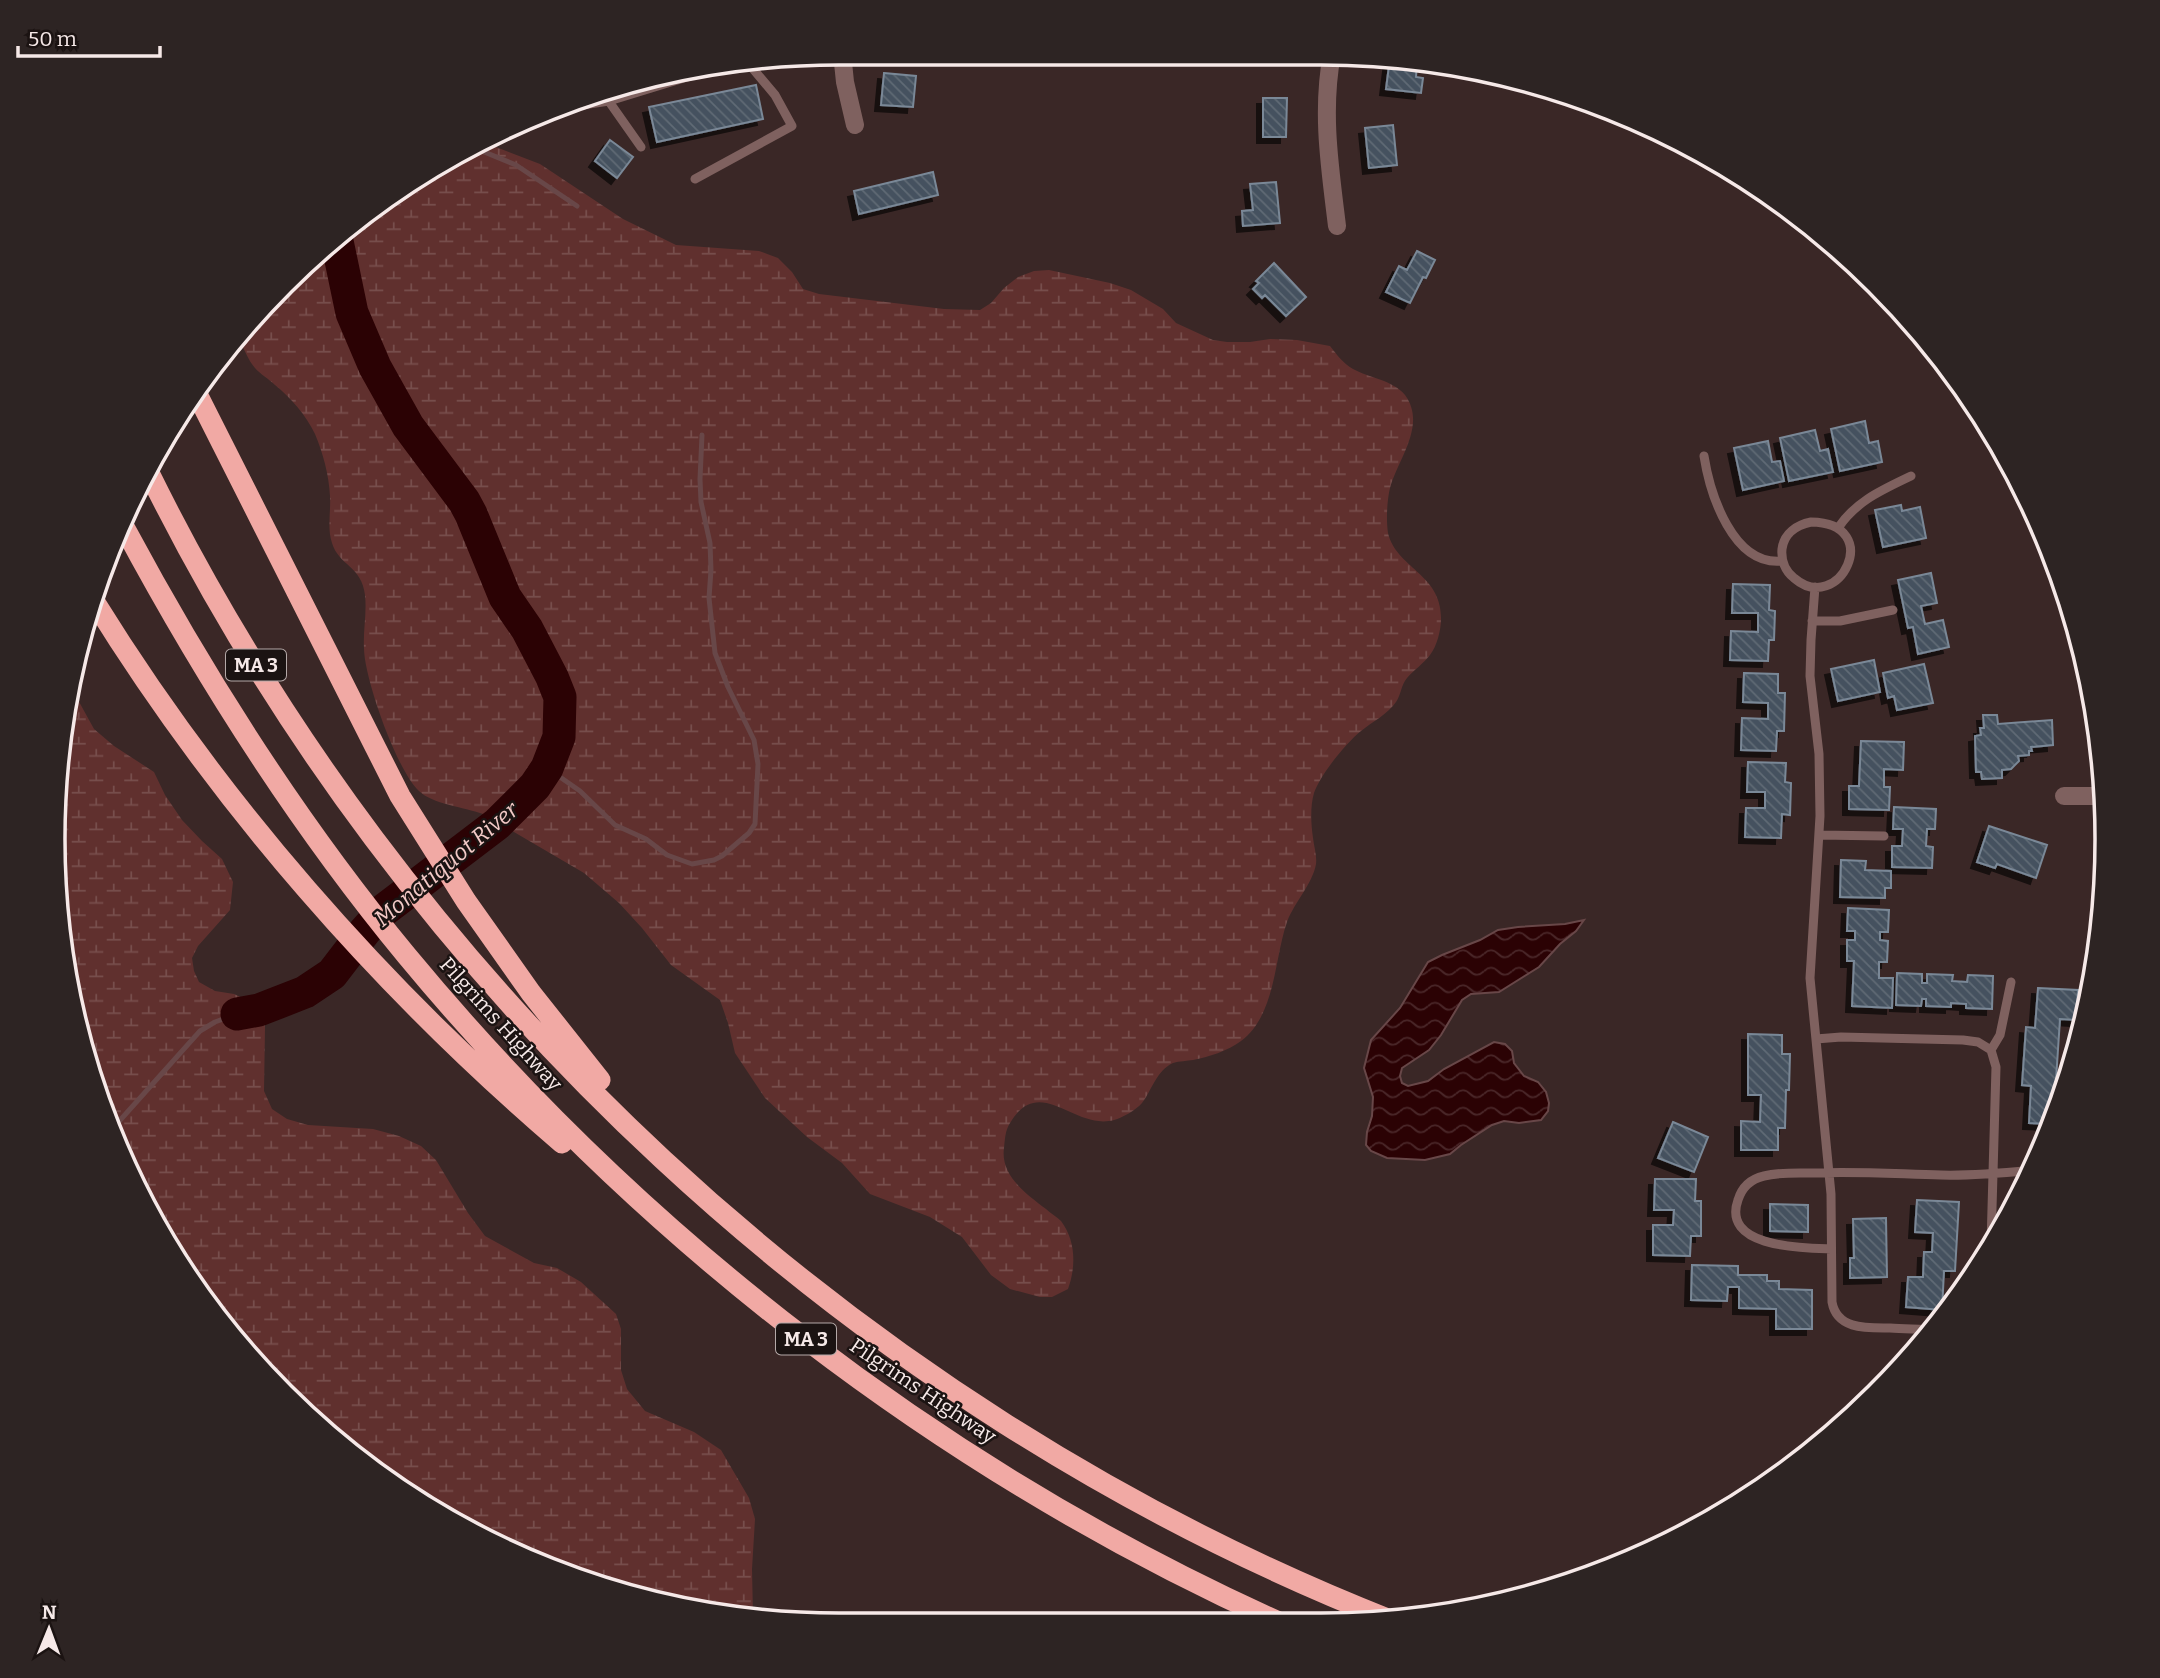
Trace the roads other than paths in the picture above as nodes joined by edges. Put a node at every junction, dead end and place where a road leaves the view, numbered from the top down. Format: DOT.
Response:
graph roads {
  1 [pos="843,65"];
  2 [pos="1330,65"];
  3 [pos="753,69"];
  4 [pos="608,100"];
  5 [pos="855,125"];
  6 [pos="640,147"];
  7 [pos="695,180"];
  8 [pos="1337,226"];
  9 [pos="201,401"];
  10 [pos="1704,456"];
  11 [pos="1911,476"];
  12 [pos="153,481"];
  13 [pos="1838,528"];
  14 [pos="128,534"];
  15 [pos="1783,561"];
  16 [pos="1815,587"];
  17 [pos="100,610"];
  18 [pos="1893,610"];
  19 [pos="1812,621"];
  20 [pos="2064,796"];
  21 [pos="2094,796"];
  22 [pos="1819,835"];
  23 [pos="1884,836"];
  24 [pos="2011,982"];
  25 [pos="1816,1039"];
  26 [pos="1991,1050"];
  27 [pos="2019,1171"];
  28 [pos="1829,1172"];
  29 [pos="1993,1174"];
  30 [pos="715,1206"];
  31 [pos="1991,1227"];
  32 [pos="1831,1249"];
  33 [pos="704,1256"];
  34 [pos="1919,1329"];
  35 [pos="1371,1612"];
  36 [pos="1259,1613"];
  1 -- 5 [label="street"];
  2 -- 8 [label="street"];
  3 -- 7 [label="lane"];
  4 -- 6 [label="lane"];
  9 -- 30 [label="highway"];
  10 -- 15 [label="lane"];
  11 -- 13 [label="lane"];
  12 -- 30 [label="highway, Pilgrims Highway / MA 3"];
  13 -- 15 [label="lane"];
  13 -- 16 [label="lane"];
  14 -- 33 [label="highway, Pilgrims Highway / MA 3"];
  15 -- 16 [label="lane"];
  16 -- 19 [label="lane"];
  17 -- 33 [label="highway"];
  18 -- 19 [label="lane"];
  19 -- 22 [label="lane"];
  20 -- 21 [label="street"];
  22 -- 23 [label="lane"];
  22 -- 25 [label="lane"];
  24 -- 26 [label="lane"];
  25 -- 26 [label="lane"];
  25 -- 28 [label="lane"];
  26 -- 29 [label="lane"];
  27 -- 29 [label="lane"];
  28 -- 29 [label="lane"];
  28 -- 32 [label="lane"];
  28 -- 32 [label="lane"];
  29 -- 31 [label="lane"];
  30 -- 35 [label="highway, Pilgrims Highway / MA 3"];
  32 -- 34 [label="lane"];
  33 -- 36 [label="highway, Pilgrims Highway / MA 3"];
}
